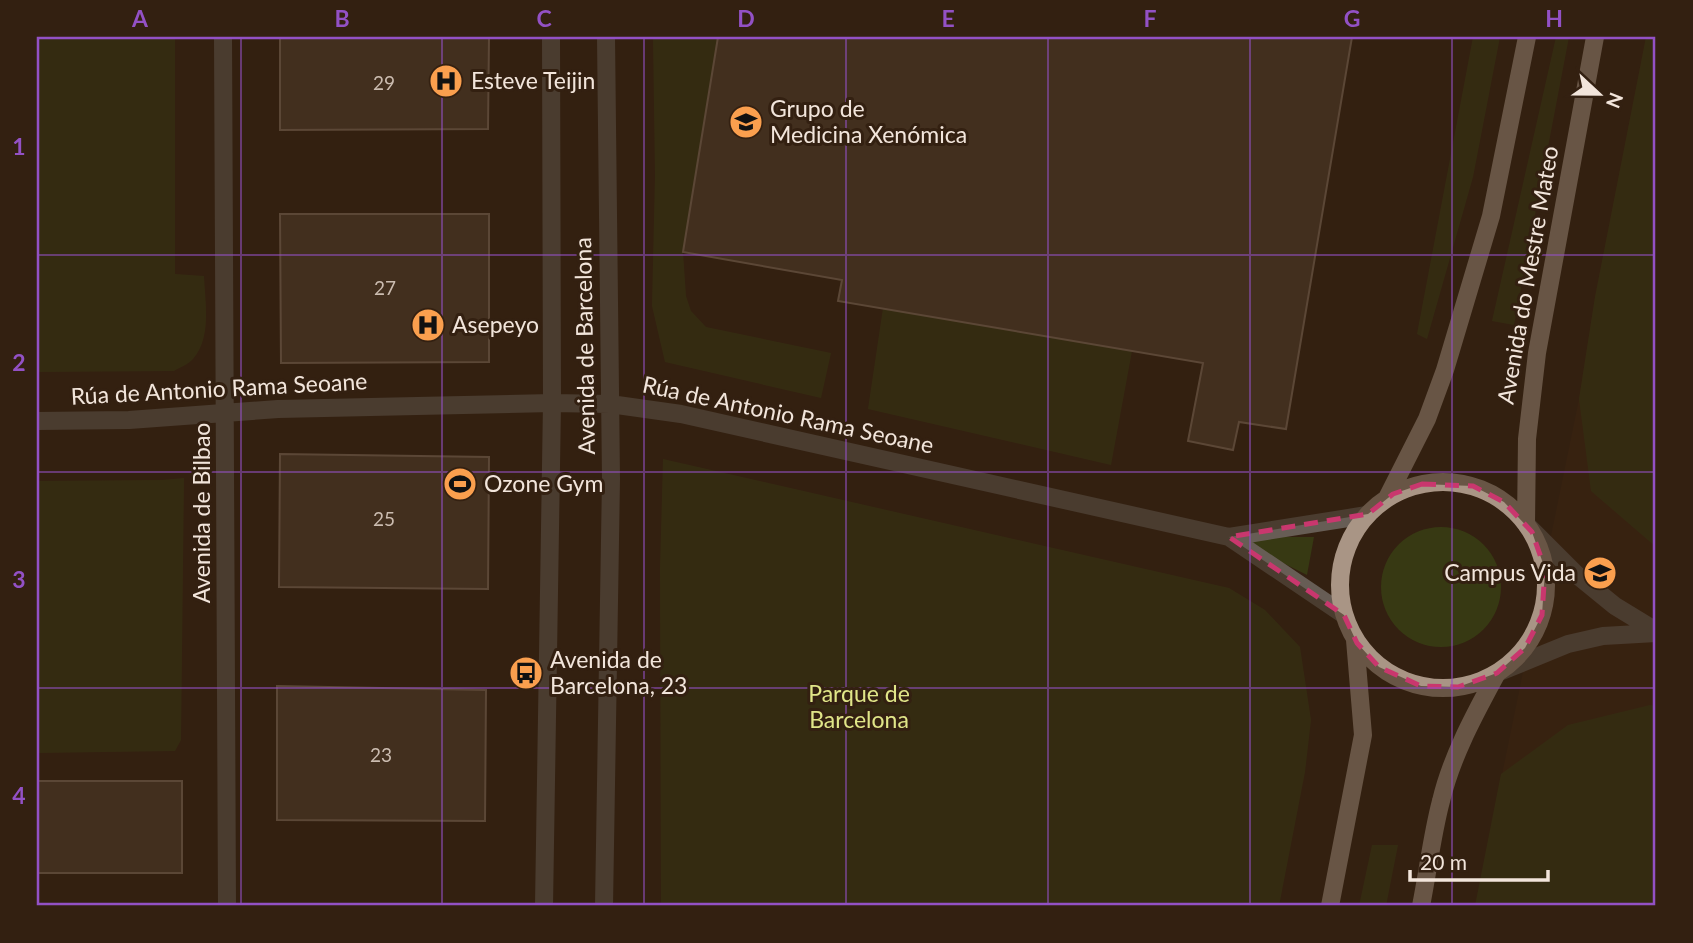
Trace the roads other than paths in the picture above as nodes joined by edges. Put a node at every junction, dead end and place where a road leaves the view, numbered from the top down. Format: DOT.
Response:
graph roads {
  1 [pos="223,37"];
  2 [pos="551,37"];
  3 [pos="606,37"];
  4 [pos="1527,37"];
  5 [pos="1595,37"];
  6 [pos="552,403"];
  7 [pos="610,404"];
  8 [pos="226,413"];
  9 [pos="37,421"];
  10 [pos="1387,498"];
  11 [pos="1367,515"];
  12 [pos="1526,524"];
  13 [pos="1229,537"];
  14 [pos="1343,614"];
  15 [pos="1656,632"];
  16 [pos="1355,640"];
  17 [pos="1497,673"];
  18 [pos="228,906"];
  19 [pos="544,906"];
  20 [pos="604,906"];
  21 [pos="1330,906"];
  22 [pos="1421,906"];
  1 -- 8 [label="street, Avenida de Bilbao"];
  2 -- 6 [label="street, Avenida de Barcelona"];
  3 -- 7 [label="street, Avenida de Barcelona"];
  4 -- 10 [label="main road, Avenida do Mestre Mateo"];
  5 -- 12 [label="main road, Avenida do Mestre Mateo"];
  6 -- 7 [label="street, Rúa de Antonio Rama Seoane"];
  6 -- 8 [label="street, Rúa de Antonio Rama Seoane"];
  6 -- 19 [label="street, Avenida de Barcelona"];
  7 -- 13 [label="street, Rúa de Antonio Rama Seoane"];
  7 -- 20 [label="street, Avenida de Barcelona"];
  8 -- 9 [label="street, Rúa de Antonio Rama Seoane"];
  8 -- 18 [label="street, Avenida de Bilbao"];
  10 -- 11 [label="main road"];
  10 -- 12 [label="main road"];
  11 -- 13 [label="street, Rúa de Antonio Rama Seoane"];
  11 -- 14 [label="main road"];
  12 -- 15 [label="street"];
  12 -- 17 [label="main road"];
  13 -- 14 [label="street, Rúa de Antonio Rama Seoane"];
  14 -- 16 [label="main road"];
  15 -- 17 [label="street"];
  16 -- 17 [label="main road"];
  16 -- 21 [label="main road"];
  17 -- 22 [label="main road"];
}
